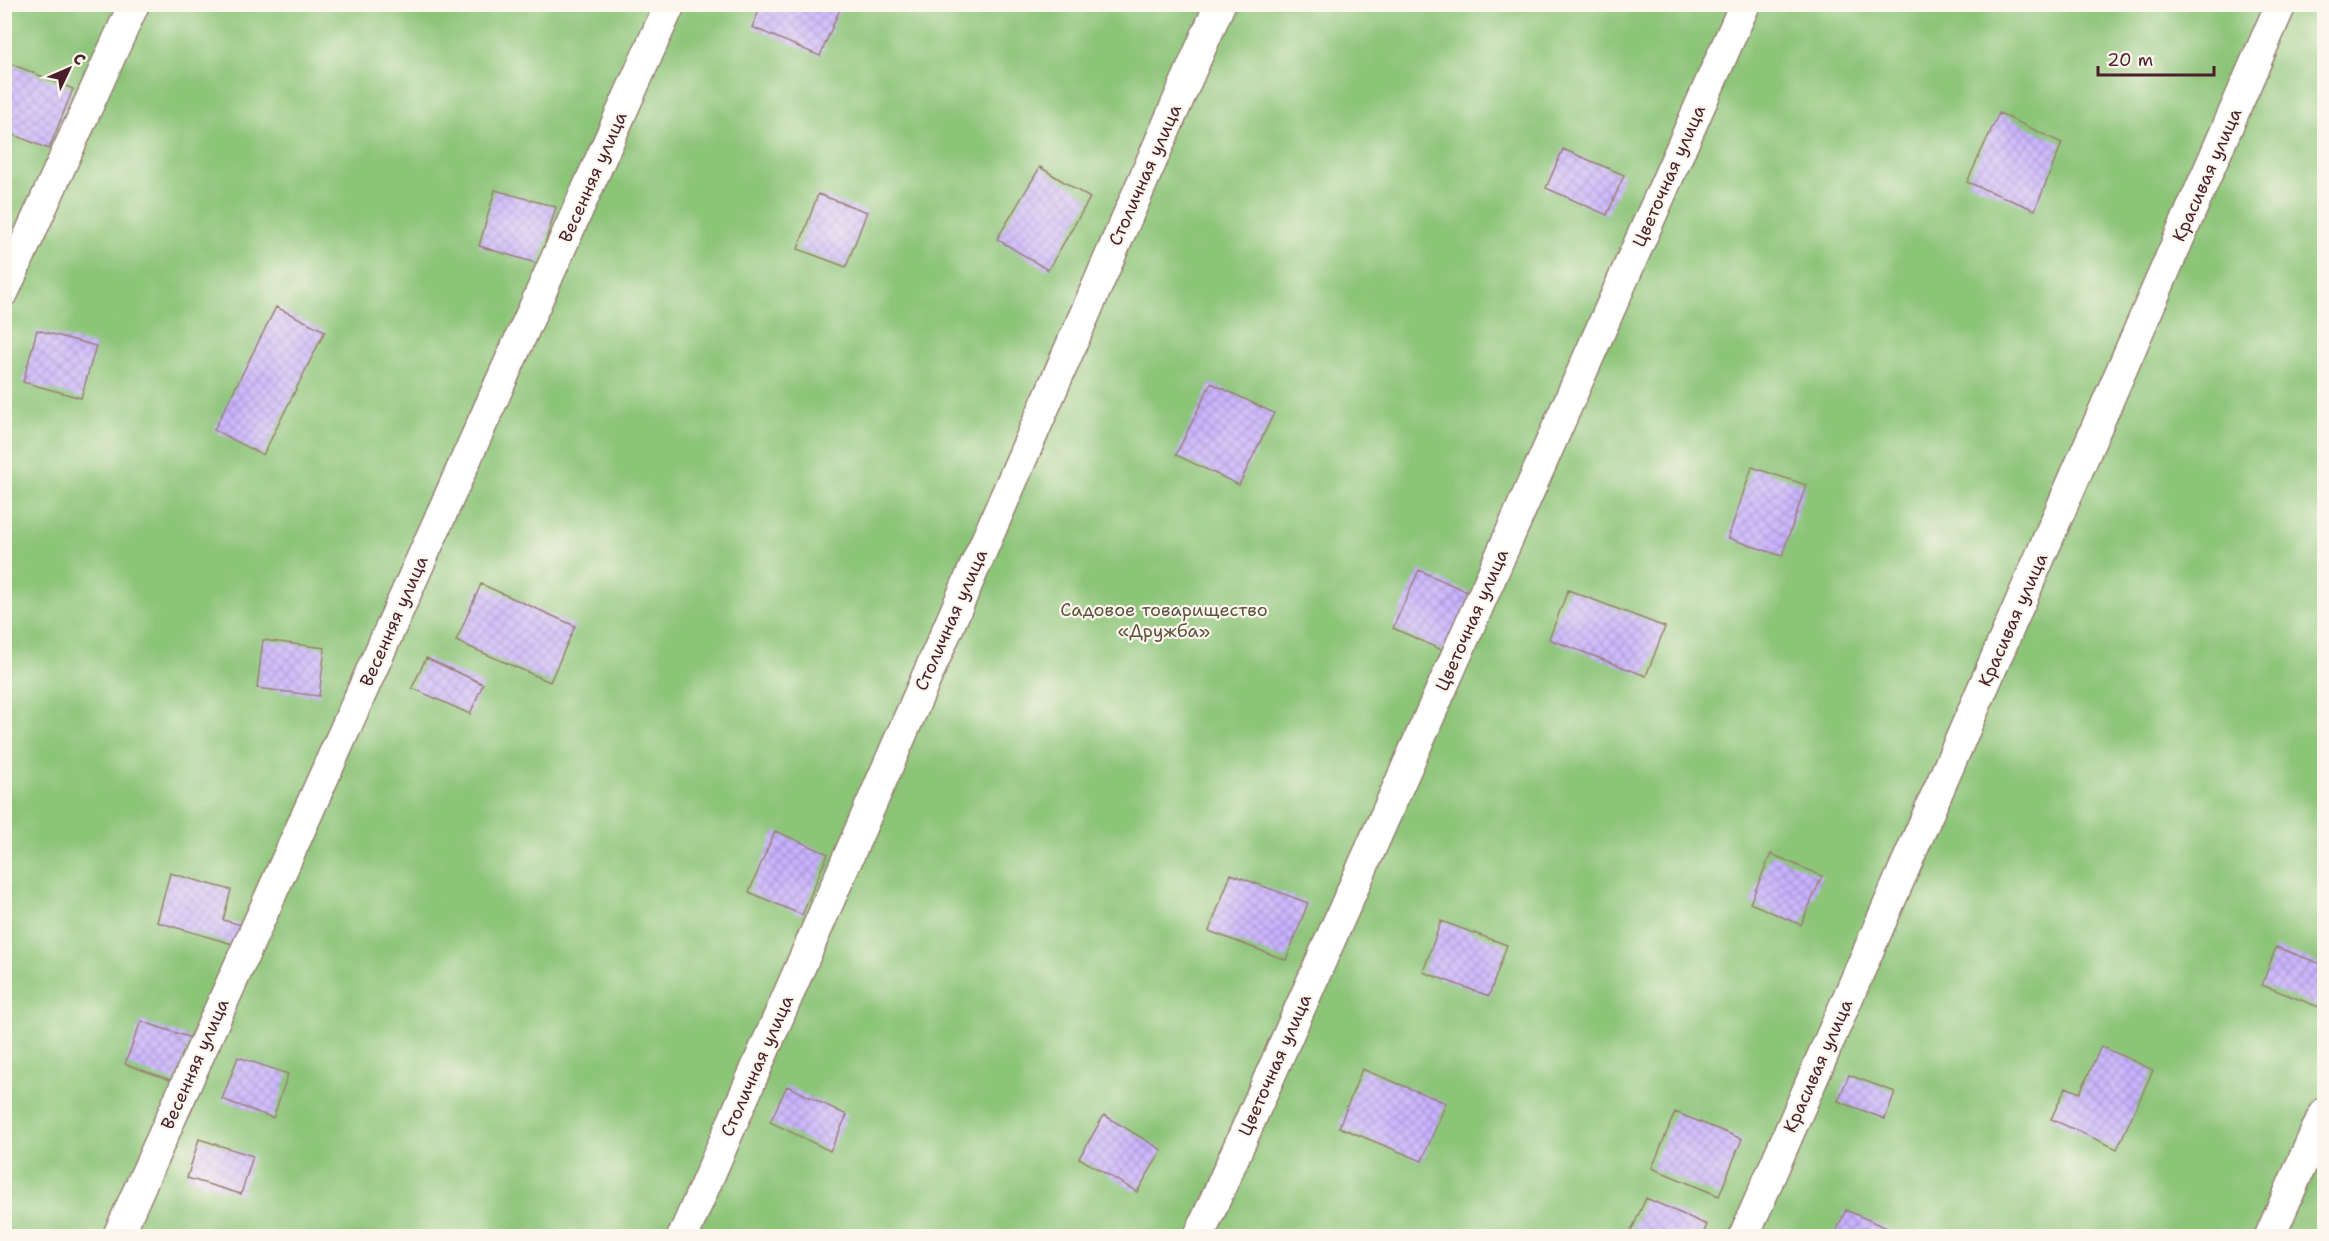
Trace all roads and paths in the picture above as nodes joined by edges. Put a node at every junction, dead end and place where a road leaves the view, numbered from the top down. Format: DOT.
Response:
graph roads {
  1 [pos="134,4"];
  2 [pos="670,4"];
  3 [pos="1220,4"];
  4 [pos="1744,4"];
  5 [pos="2281,4"];
  6 [pos="4,291"];
  7 [pos="2325,1113"];
  8 [pos="118,1236"];
  9 [pos="683,1236"];
  10 [pos="1199,1236"];
  11 [pos="1744,1236"];
  12 [pos="2270,1236"];
  1 -- 6 [label="street"];
  2 -- 8 [label="street, Весенняя улица"];
  3 -- 9 [label="street, Столичная улица"];
  4 -- 10 [label="street, Цветочная улица"];
  5 -- 11 [label="street, Красивая улица"];
  7 -- 12 [label="street"];
}
